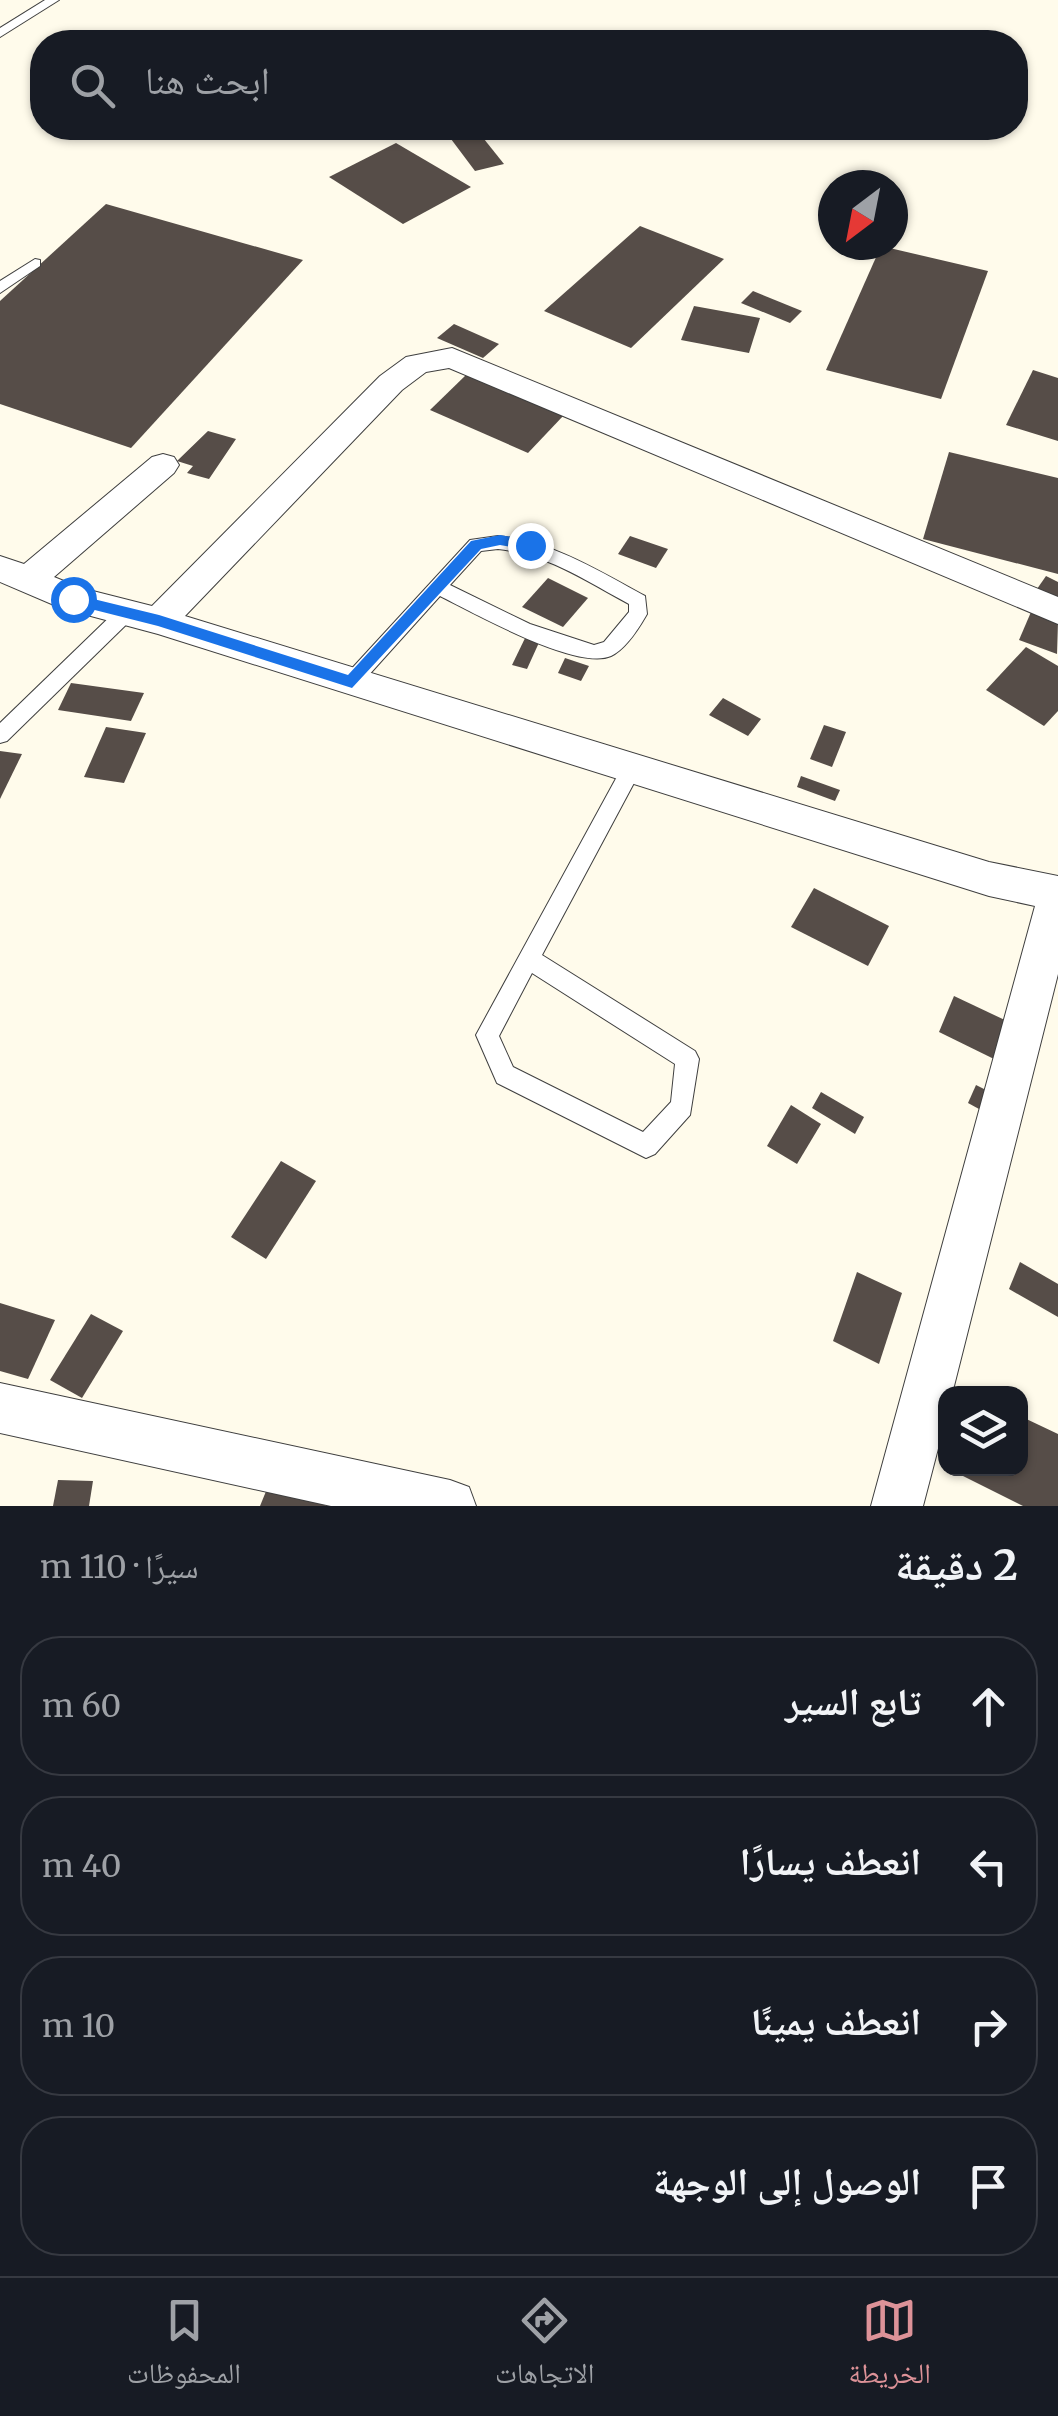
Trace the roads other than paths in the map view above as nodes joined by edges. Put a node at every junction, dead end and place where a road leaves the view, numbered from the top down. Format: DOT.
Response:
graph roads {
  1 [pos="53,0"];
  2 [pos="0,33"];
  3 [pos="35,262"];
  4 [pos="0,288"];
  5 [pos="164,465"];
  6 [pos="9,583"];
  7 [pos="438,587"];
  8 [pos="1058,611"];
  9 [pos="143,616"];
  10 [pos="352,682"];
  11 [pos="0,735"];
  12 [pos="632,768"];
  13 [pos="1058,894"];
  14 [pos="529,959"];
  15 [pos="0,1408"];
  16 [pos="450,1506"];
  17 [pos="897,1506"];
  1 -- 2 [label="lane"];
  3 -- 4 [label="lane"];
  5 -- 6 [label="street"];
  6 -- 9 [label="street"];
  7 -- 7 [label="lane"];
  7 -- 10 [label="lane"];
  8 -- 9 [label="street"];
  9 -- 10 [label="street"];
  9 -- 11 [label="lane"];
  10 -- 12 [label="street"];
  12 -- 13 [label="street"];
  12 -- 14 [label="lane"];
  13 -- 17 [label="street"];
  14 -- 14 [label="lane"];
  15 -- 16 [label="street"];
}
